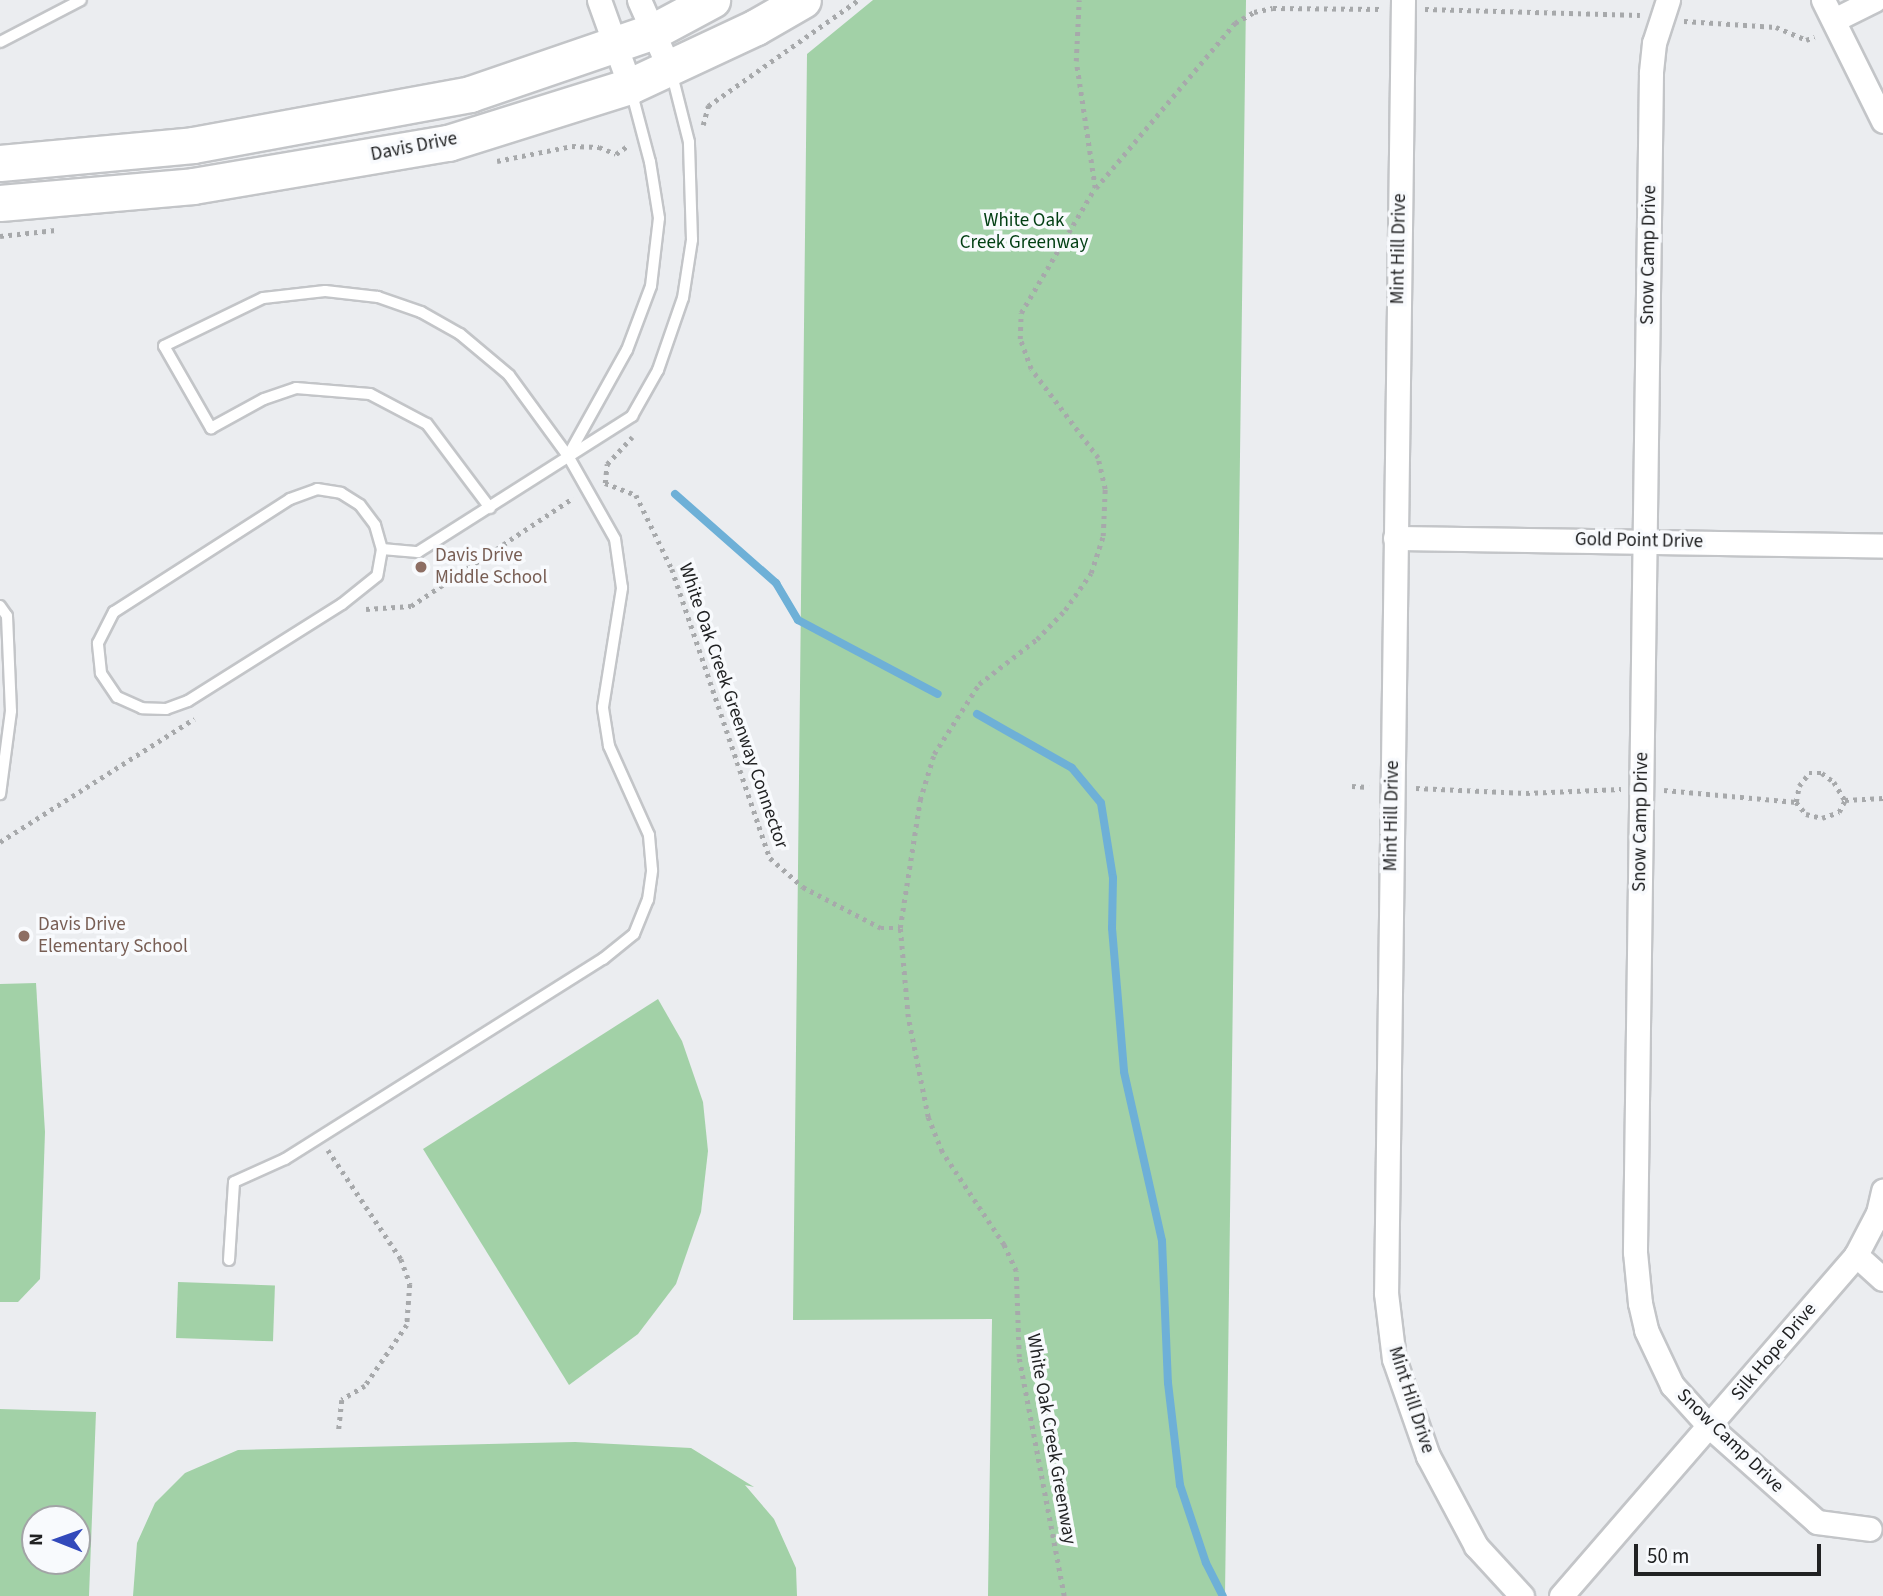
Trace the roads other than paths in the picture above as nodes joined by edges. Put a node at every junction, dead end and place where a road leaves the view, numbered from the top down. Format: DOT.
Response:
graph roads {
  1 [pos="81,0"];
  2 [pos="599,0"];
  3 [pos="639,0"];
  4 [pos="712,0"];
  5 [pos="803,0"];
  6 [pos="1874,0"];
  7 [pos="1409,6"];
  8 [pos="1664,9"];
  9 [pos="1828,10"];
  10 [pos="654,31"];
  11 [pos="0,42"];
  12 [pos="617,44"];
  13 [pos="670,70"];
  14 [pos="630,86"];
  15 [pos="1883,121"];
  16 [pos="0,163"];
  17 [pos="0,203"];
  18 [pos="568,456"];
  19 [pos="490,508"];
  20 [pos="1395,538"];
  21 [pos="1646,541"];
  22 [pos="1883,546"];
  23 [pos="382,549"];
  24 [pos="0,606"];
  25 [pos="0,794"];
  26 [pos="1883,1191"];
  27 [pos="1856,1255"];
  28 [pos="229,1260"];
  29 [pos="1883,1279"];
  30 [pos="1710,1427"];
  31 [pos="1870,1529"];
  32 [pos="1522,1596"];
  33 [pos="1561,1596"];
  1 -- 11 [label="lane"];
  2 -- 12 [label="street"];
  3 -- 10 [label="street"];
  4 -- 10 [label="main road"];
  5 -- 13 [label="main road, Davis Drive"];
  6 -- 9 [label="street"];
  7 -- 20 [label="street, Mint Hill Drive"];
  8 -- 21 [label="street, Snow Camp Drive"];
  9 -- 15 [label="street"];
  10 -- 12 [label="main road"];
  10 -- 13 [label="street"];
  12 -- 14 [label="street"];
  12 -- 16 [label="main road"];
  13 -- 14 [label="main road, Davis Drive"];
  13 -- 18 [label="lane"];
  14 -- 17 [label="main road, Davis Drive"];
  14 -- 18 [label="lane"];
  18 -- 19 [label="lane"];
  18 -- 19 [label="lane"];
  18 -- 28 [label="lane"];
  19 -- 23 [label="lane"];
  20 -- 21 [label="street, Gold Point Drive"];
  20 -- 32 [label="street, Mint Hill Drive"];
  21 -- 22 [label="street, Gold Point Drive"];
  21 -- 30 [label="street, Snow Camp Drive"];
  23 -- 23 [label="lane"];
  24 -- 25 [label="lane"];
  26 -- 27 [label="street, Silk Hope Drive"];
  27 -- 29 [label="street"];
  27 -- 30 [label="street, Silk Hope Drive"];
  30 -- 31 [label="street, Snow Camp Drive"];
  30 -- 33 [label="street, Silk Hope Drive"];
}
